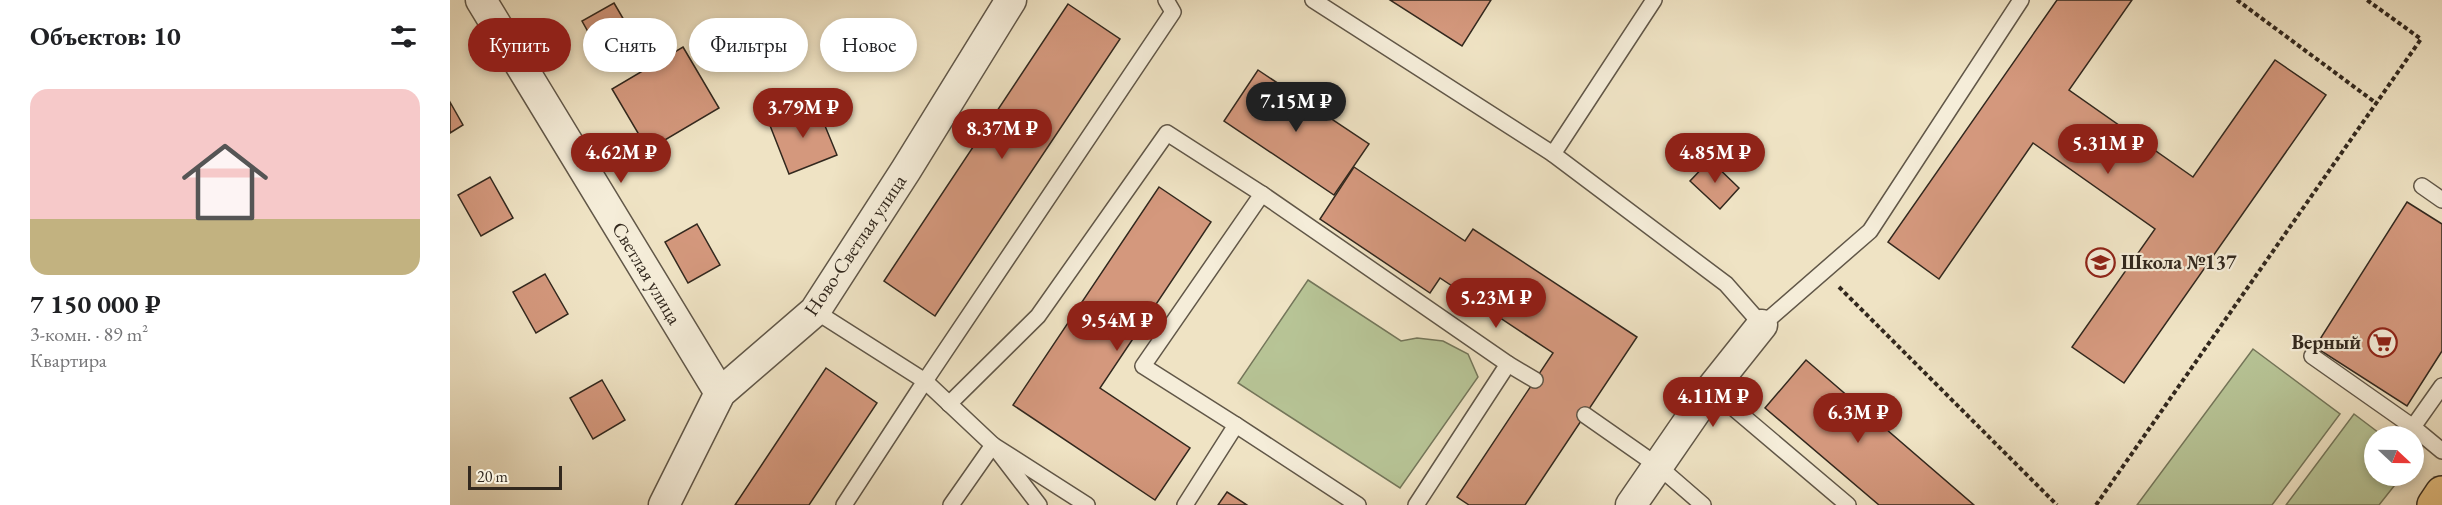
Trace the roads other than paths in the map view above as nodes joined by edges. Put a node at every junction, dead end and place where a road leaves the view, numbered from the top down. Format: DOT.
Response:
graph roads {
  1 [pos="481,0"];
  2 [pos="1011,0"];
  3 [pos="1166,0"];
  4 [pos="1313,0"];
  5 [pos="1654,0"];
  6 [pos="2020,0"];
  7 [pos="1553,154"];
  8 [pos="2422,186"];
  9 [pos="1262,194"];
  10 [pos="2442,200"];
  11 [pos="815,311"];
  12 [pos="1762,325"];
  13 [pos="2312,356"];
  14 [pos="1508,364"];
  15 [pos="1535,380"];
  16 [pos="925,381"];
  17 [pos="2442,386"];
  18 [pos="1711,389"];
  19 [pos="720,393"];
  20 [pos="949,404"];
  21 [pos="1585,414"];
  22 [pos="1236,425"];
  23 [pos="2412,426"];
  24 [pos="2414,426"];
  25 [pos="2424,436"];
  26 [pos="993,446"];
  27 [pos="2442,451"];
  28 [pos="1658,466"];
  29 [pos="2442,494"];
  30 [pos="664,505"];
  31 [pos="844,505"];
  32 [pos="951,505"];
  33 [pos="1039,505"];
  34 [pos="1087,505"];
  35 [pos="1185,505"];
  36 [pos="1358,505"];
  37 [pos="1416,505"];
  38 [pos="1632,505"];
  39 [pos="1703,505"];
  40 [pos="1848,505"];
  41 [pos="2434,505"];
  1 -- 19 [label="street, Светлая улица"];
  2 -- 11 [label="street, Ново-Светлая улица"];
  3 -- 16 [label="lane"];
  4 -- 7 [label="lane"];
  5 -- 7 [label="lane"];
  6 -- 12 [label="lane"];
  7 -- 12 [label="lane"];
  8 -- 10 [label="lane"];
  9 -- 14 [label="lane"];
  9 -- 20 [label="lane"];
  9 -- 22 [label="lane"];
  11 -- 16 [label="lane"];
  11 -- 19 [label="street, Ново-Светлая улица"];
  12 -- 18 [label="street"];
  13 -- 23 [label="lane"];
  14 -- 15 [label="lane"];
  14 -- 37 [label="lane"];
  16 -- 20 [label="lane"];
  16 -- 31 [label="lane"];
  17 -- 24 [label="lane"];
  18 -- 28 [label="street"];
  18 -- 40 [label="lane"];
  19 -- 30 [label="street, Ново-Светлая улица"];
  20 -- 26 [label="lane"];
  21 -- 28 [label="lane"];
  22 -- 35 [label="lane"];
  22 -- 36 [label="lane"];
  25 -- 27 [label="lane"];
  26 -- 32 [label="lane"];
  26 -- 33 [label="lane"];
  26 -- 34 [label="lane"];
  28 -- 38 [label="street"];
  28 -- 39 [label="lane"];
  29 -- 41 [label="main road"];
}
